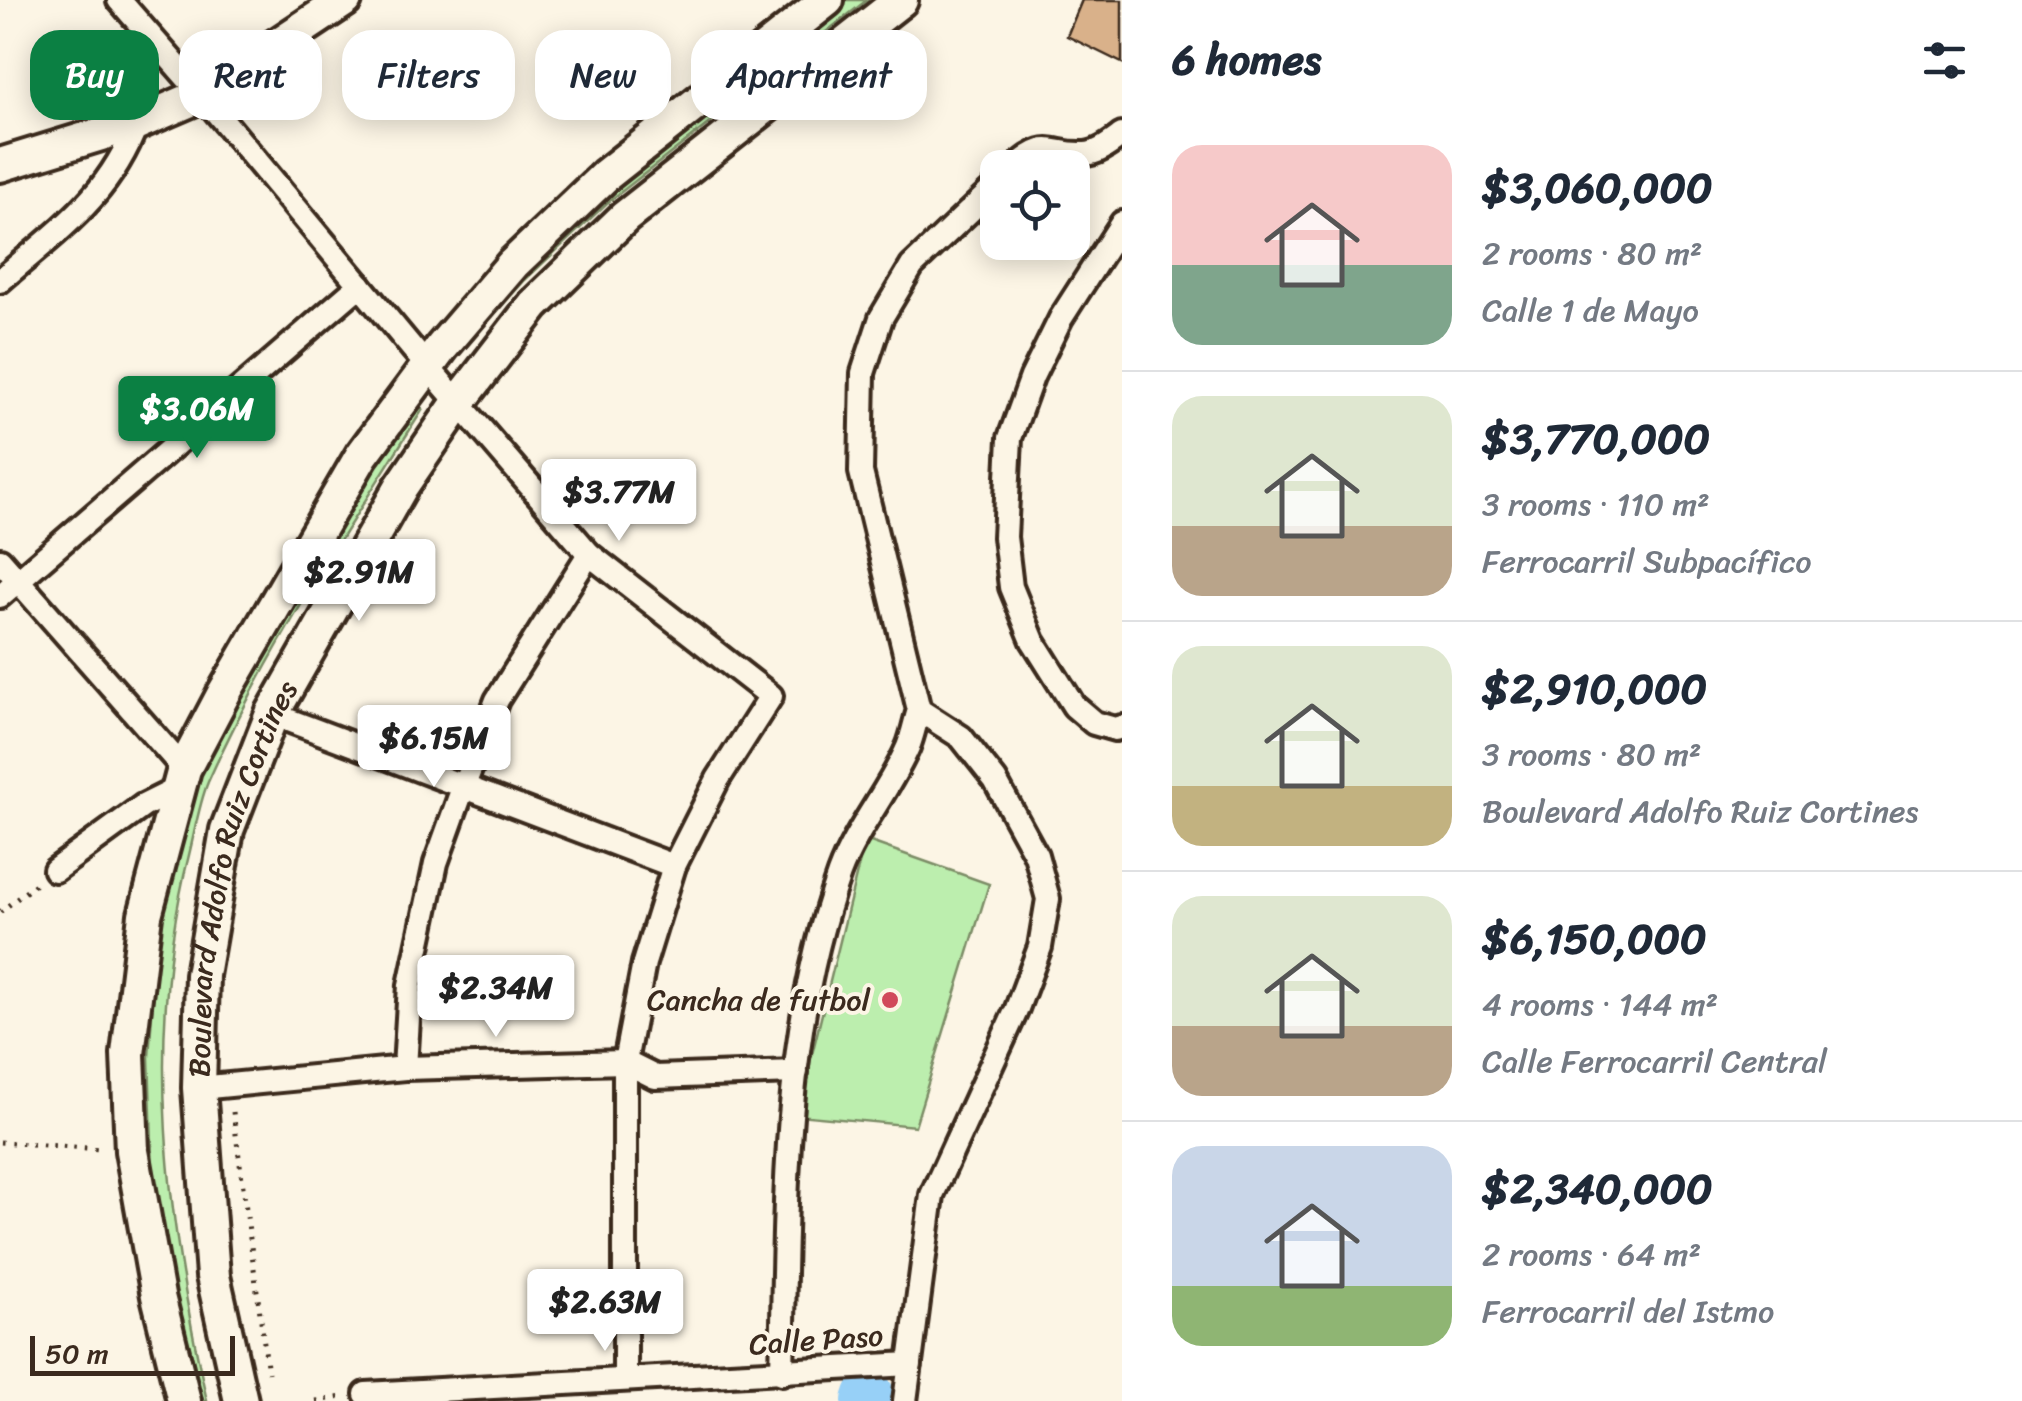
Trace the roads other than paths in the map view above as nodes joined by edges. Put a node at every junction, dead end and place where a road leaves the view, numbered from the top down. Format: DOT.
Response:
graph roads {
  1 [pos="119,0"];
  2 [pos="345,0"];
  3 [pos="827,0"];
  4 [pos="901,0"];
  5 [pos="299,30"];
  6 [pos="179,68"];
  7 [pos="179,104"];
  8 [pos="224,120"];
  9 [pos="137,123"];
  10 [pos="1122,135"];
  11 [pos="1090,153"];
  12 [pos="0,164"];
  13 [pos="980,201"];
  14 [pos="1122,224"];
  15 [pos="0,281"];
  16 [pos="360,285"];
  17 [pos="426,366"];
  18 [pos="459,402"];
  19 [pos="589,554"];
  20 [pos="0,560"];
  21 [pos="9,589"];
  22 [pos="919,710"];
  23 [pos="272,714"];
  24 [pos="1122,727"];
  25 [pos="182,778"];
  26 [pos="464,785"];
  27 [pos="674,866"];
  28 [pos="55,870"];
  29 [pos="625,1062"];
  30 [pos="404,1068"];
  31 [pos="796,1072"];
  32 [pos="214,1087"];
  33 [pos="902,1364"];
  34 [pos="782,1373"];
  35 [pos="625,1379"];
  36 [pos="366,1394"];
  37 [pos="184,1401"];
  38 [pos="241,1401"];
  39 [pos="905,1401"];
  1 -- 6 [label="street"];
  2 -- 5 [label="main road"];
  3 -- 17 [label="main road, Boulevard Adolfo Ruiz Cortines"];
  4 -- 18 [label="main road, Boulevard Adolfo Ruiz Cortines"];
  7 -- 9 [label="main road"];
  8 -- 16 [label="street"];
  9 -- 12 [label="main road"];
  9 -- 15 [label="street"];
  10 -- 11 [label="street"];
  13 -- 22 [label="street"];
  14 -- 24 [label="street"];
  16 -- 17 [label="street"];
  16 -- 21 [label="street"];
  17 -- 18 [label="street"];
  17 -- 25 [label="main road, Boulevard Adolfo Ruiz Cortines"];
  18 -- 19 [label="street"];
  18 -- 23 [label="main road, Boulevard Adolfo Ruiz Cortines"];
  19 -- 26 [label="street"];
  19 -- 27 [label="street"];
  20 -- 21 [label="street"];
  21 -- 25 [label="street"];
  22 -- 31 [label="street"];
  22 -- 33 [label="street"];
  23 -- 26 [label="street"];
  23 -- 32 [label="main road, Boulevard Adolfo Ruiz Cortines"];
  25 -- 28 [label="street"];
  25 -- 37 [label="main road, Boulevard Adolfo Ruiz Cortines"];
  26 -- 27 [label="street"];
  26 -- 30 [label="street"];
  27 -- 29 [label="street"];
  29 -- 30 [label="street"];
  29 -- 31 [label="street"];
  29 -- 35 [label="street"];
  30 -- 32 [label="street"];
  31 -- 34 [label="street"];
  32 -- 38 [label="main road, Boulevard Adolfo Ruiz Cortines"];
  33 -- 34 [label="street, Calle Paso"];
  33 -- 39 [label="street"];
  34 -- 35 [label="street, Calle Paso"];
  35 -- 36 [label="street, Calle Paso"];
}
